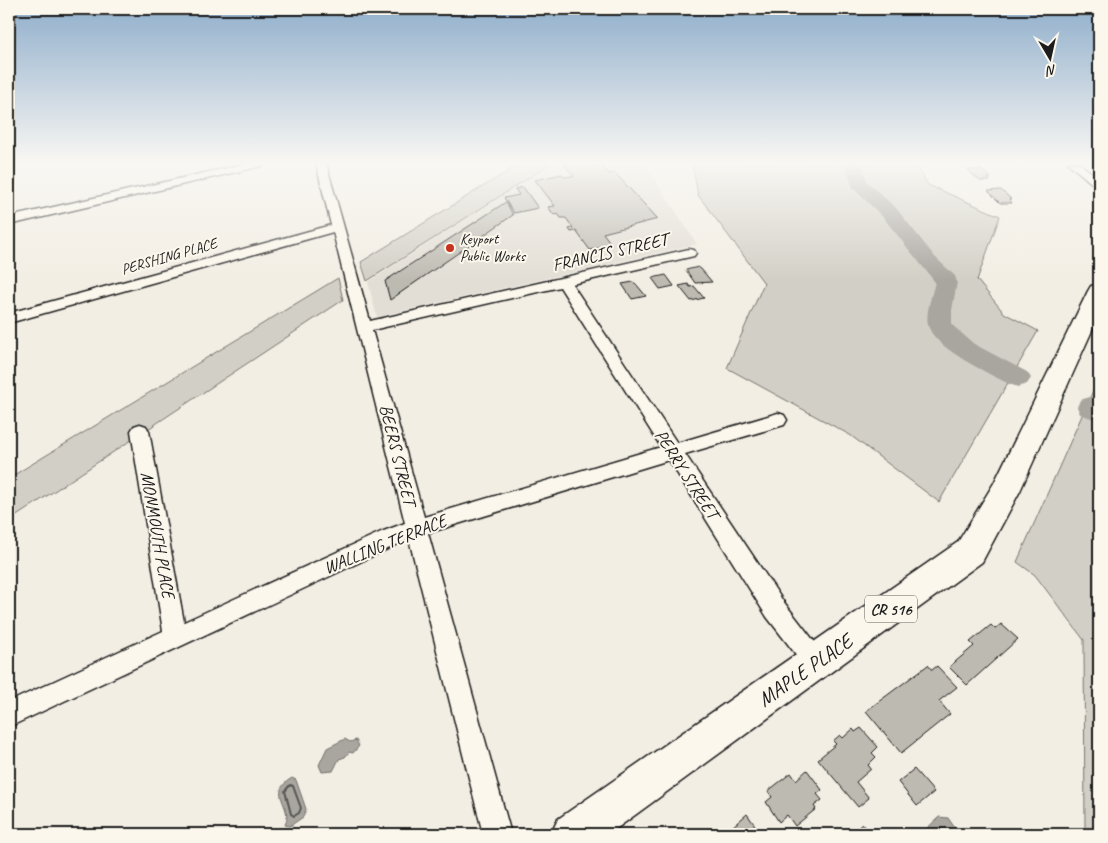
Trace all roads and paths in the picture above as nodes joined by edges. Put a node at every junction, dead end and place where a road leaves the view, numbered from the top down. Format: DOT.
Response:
graph roads {
  1 [pos="90,202"];
  2 [pos="332,202"];
  3 [pos="9,221"];
  4 [pos="338,226"];
  5 [pos="689,253"];
  6 [pos="564,282"];
  7 [pos="1099,291"];
  8 [pos="9,318"];
  9 [pos="365,327"];
  10 [pos="778,420"];
  11 [pos="140,432"];
  12 [pos="672,451"];
  13 [pos="416,528"];
  14 [pos="176,638"];
  15 [pos="816,662"];
  16 [pos="9,715"];
  17 [pos="497,834"];
  18 [pos="573,834"];
  1 -- 3 [label="street"];
  2 -- 4 [label="street, BEERS STREET"];
  4 -- 8 [label="street, PERSHING PLACE"];
  4 -- 9 [label="street, BEERS STREET"];
  5 -- 6 [label="street, FRANCIS STREET"];
  6 -- 9 [label="street, FRANCIS STREET"];
  6 -- 12 [label="street, PERRY STREET"];
  7 -- 15 [label="main road, MAPLE PLACE / CR 516"];
  9 -- 13 [label="street, BEERS STREET"];
  10 -- 12 [label="street, WALLING TERRACE"];
  11 -- 14 [label="street, MONMOUTH PLACE"];
  12 -- 13 [label="street, WALLING TERRACE"];
  12 -- 15 [label="street, PERRY STREET"];
  13 -- 14 [label="street, WALLING TERRACE"];
  13 -- 17 [label="street, BEERS STREET"];
  14 -- 16 [label="street, WALLING TERRACE"];
  15 -- 18 [label="main road, MAPLE PLACE / CR 516"];
}
